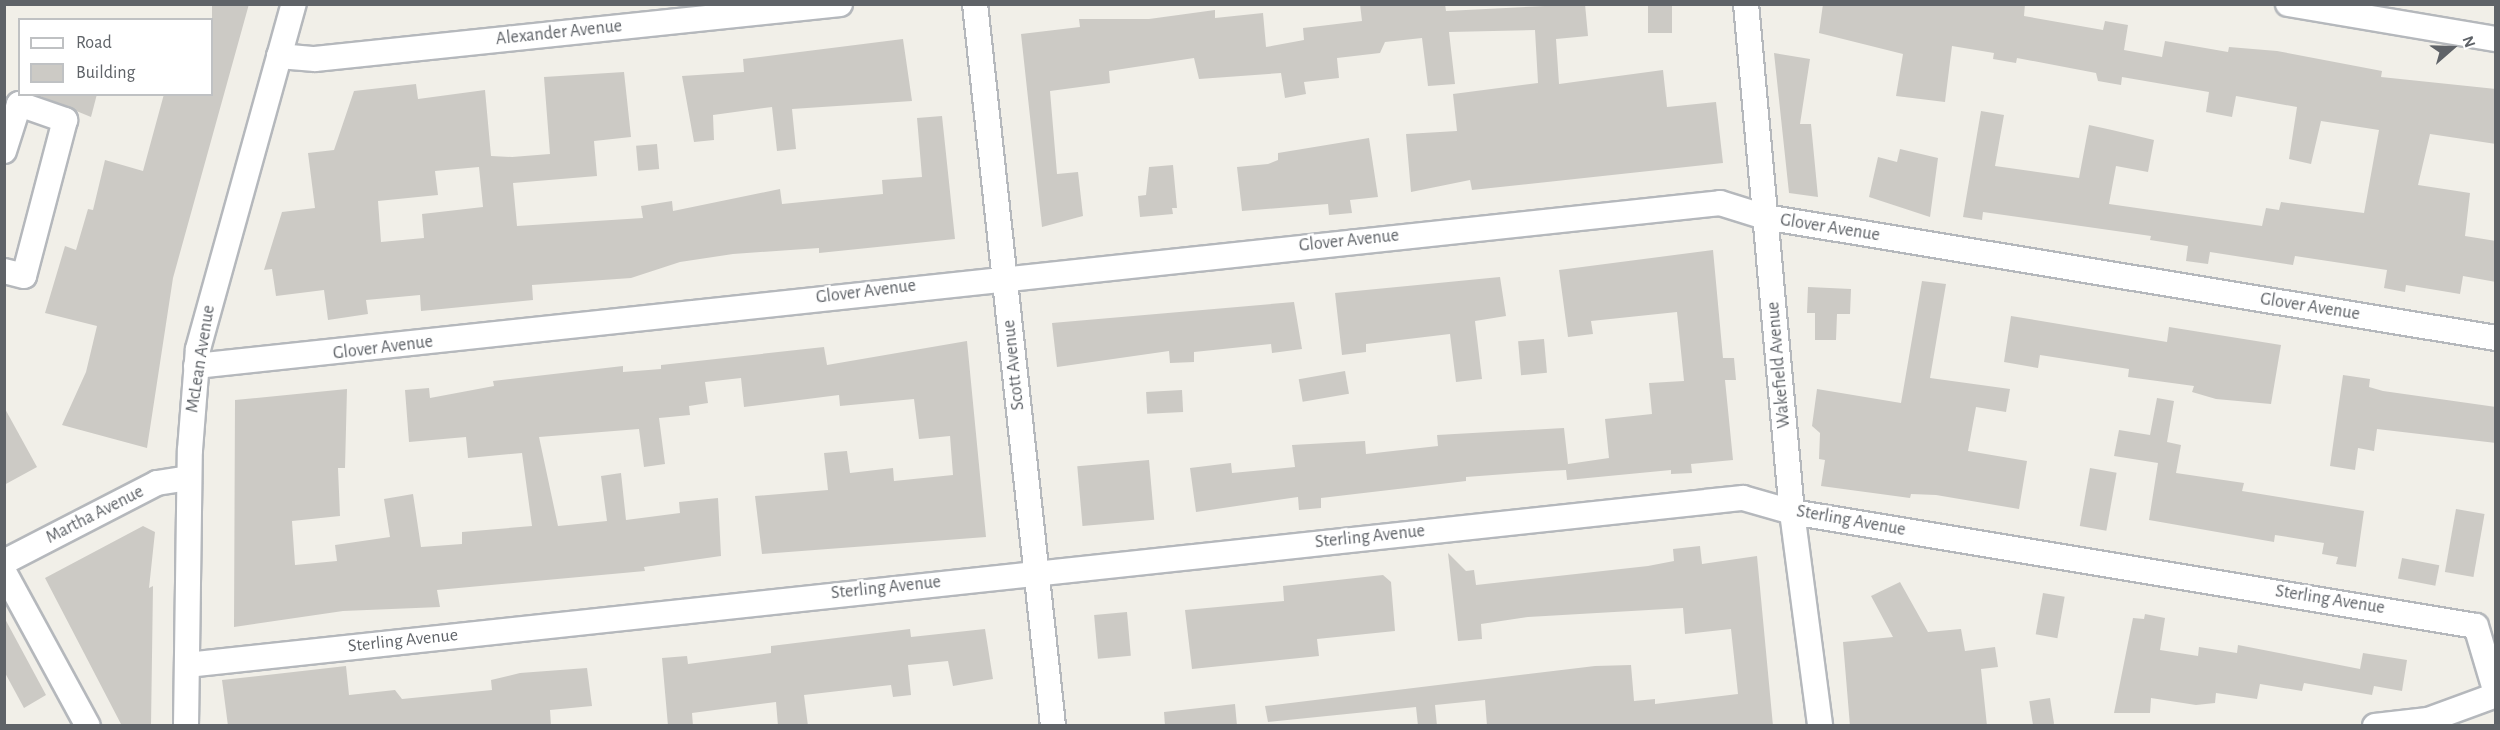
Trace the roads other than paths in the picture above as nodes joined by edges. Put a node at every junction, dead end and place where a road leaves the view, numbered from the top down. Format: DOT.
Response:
graph roads {
  1 [pos="294,4"];
  2 [pos="840,4"];
  3 [pos="975,4"];
  4 [pos="1746,4"];
  5 [pos="2288,4"];
  6 [pos="2496,39"];
  7 [pos="279,56"];
  8 [pos="4,151"];
  9 [pos="1765,217"];
  10 [pos="4,271"];
  11 [pos="1004,276"];
  12 [pos="2496,338"];
  13 [pos="196,366"];
  14 [pos="189,478"];
  15 [pos="1792,512"];
  16 [pos="4,562"];
  17 [pos="1036,571"];
  18 [pos="4,572"];
  19 [pos="187,665"];
  20 [pos="2496,694"];
  21 [pos="88,726"];
  22 [pos="186,726"];
  23 [pos="1053,726"];
  24 [pos="1820,726"];
  25 [pos="2375,726"];
  1 -- 7 [label="street, McLean Avenue"];
  2 -- 7 [label="street, Alexander Avenue"];
  3 -- 11 [label="street, Scott Avenue"];
  4 -- 9 [label="street, Wakefield Avenue"];
  5 -- 6 [label="street"];
  7 -- 13 [label="street, McLean Avenue"];
  8 -- 10 [label="street"];
  9 -- 11 [label="street, Glover Avenue"];
  9 -- 12 [label="street, Glover Avenue"];
  9 -- 15 [label="street, Wakefield Avenue"];
  11 -- 13 [label="street, Glover Avenue"];
  11 -- 17 [label="street, Scott Avenue"];
  13 -- 14 [label="street, McLean Avenue"];
  14 -- 16 [label="street, Martha Avenue"];
  14 -- 19 [label="street, McLean Avenue"];
  15 -- 17 [label="street, Sterling Avenue"];
  15 -- 20 [label="street, Sterling Avenue"];
  15 -- 24 [label="street, Wakefield Avenue"];
  17 -- 19 [label="street, Sterling Avenue"];
  17 -- 23 [label="street, Scott Avenue"];
  18 -- 21 [label="street"];
  19 -- 22 [label="street, McLean Avenue"];
  20 -- 25 [label="street"];
}
